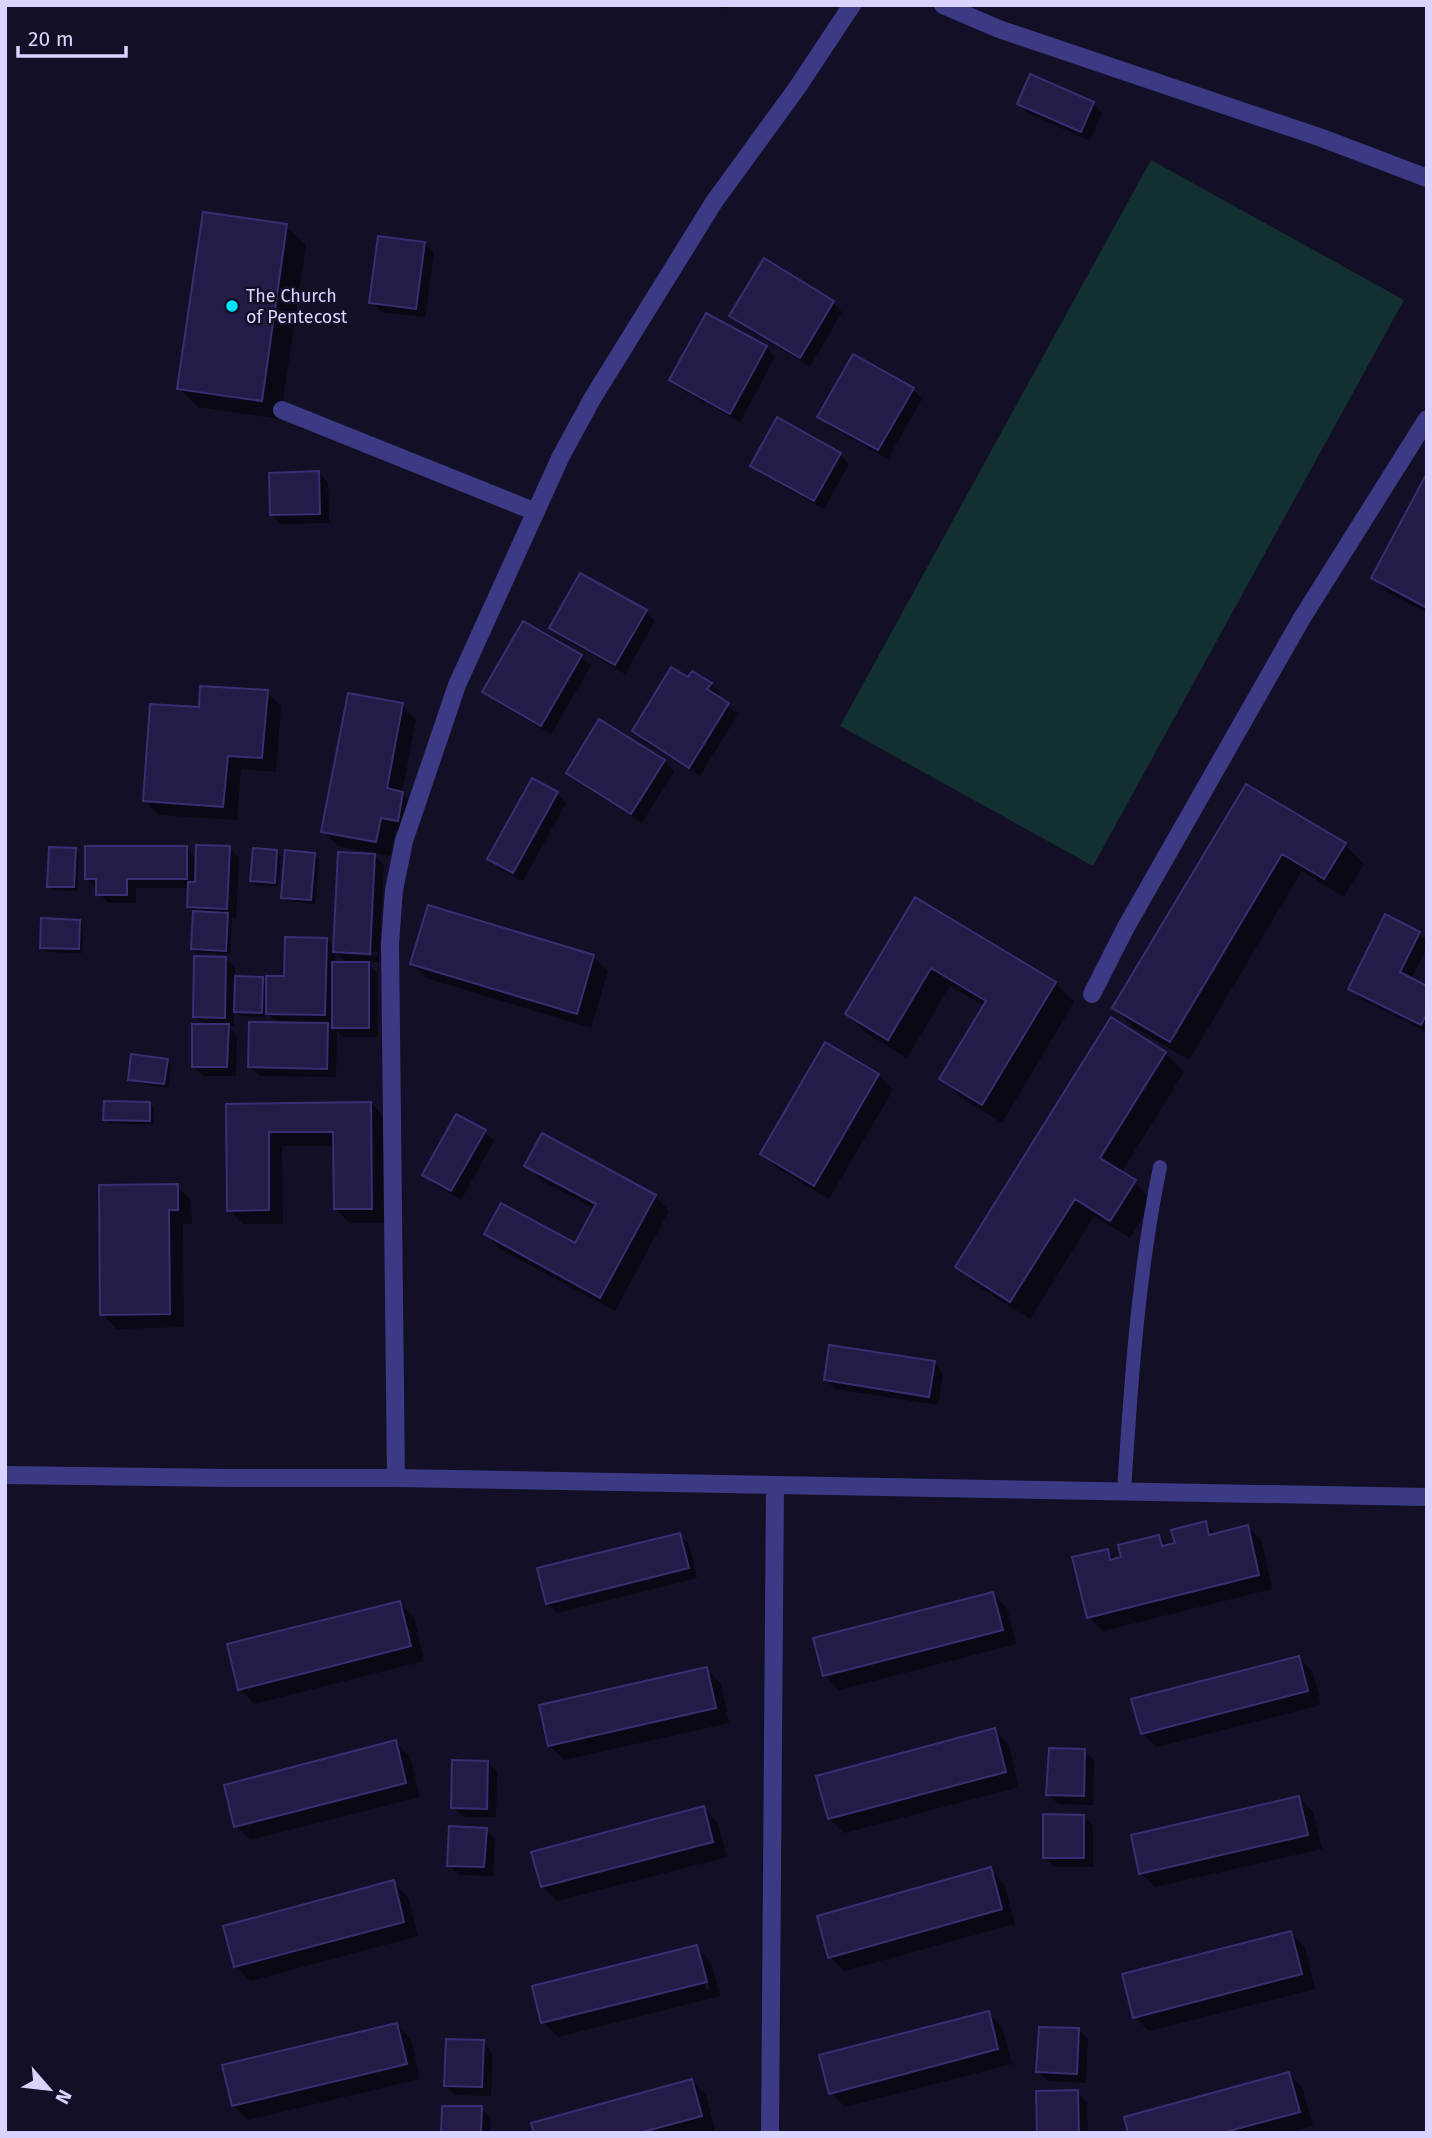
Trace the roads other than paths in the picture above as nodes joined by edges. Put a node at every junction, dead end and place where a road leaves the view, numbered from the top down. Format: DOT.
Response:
graph roads {
  1 [pos="852,5"];
  2 [pos="943,5"];
  3 [pos="1427,178"];
  4 [pos="282,410"];
  5 [pos="1427,419"];
  6 [pos="536,512"];
  7 [pos="1092,993"];
  8 [pos="1160,1167"];
  9 [pos="5,1475"];
  10 [pos="396,1478"];
  11 [pos="775,1485"];
  12 [pos="1124,1491"];
  13 [pos="1427,1497"];
  14 [pos="771,2133"];
  1 -- 6 [label="street"];
  2 -- 3 [label="street"];
  4 -- 6 [label="street"];
  5 -- 7 [label="street"];
  6 -- 10 [label="street"];
  8 -- 12 [label="lane"];
  9 -- 10 [label="street"];
  10 -- 11 [label="street"];
  11 -- 12 [label="street"];
  11 -- 14 [label="street"];
  12 -- 13 [label="street"];
}
